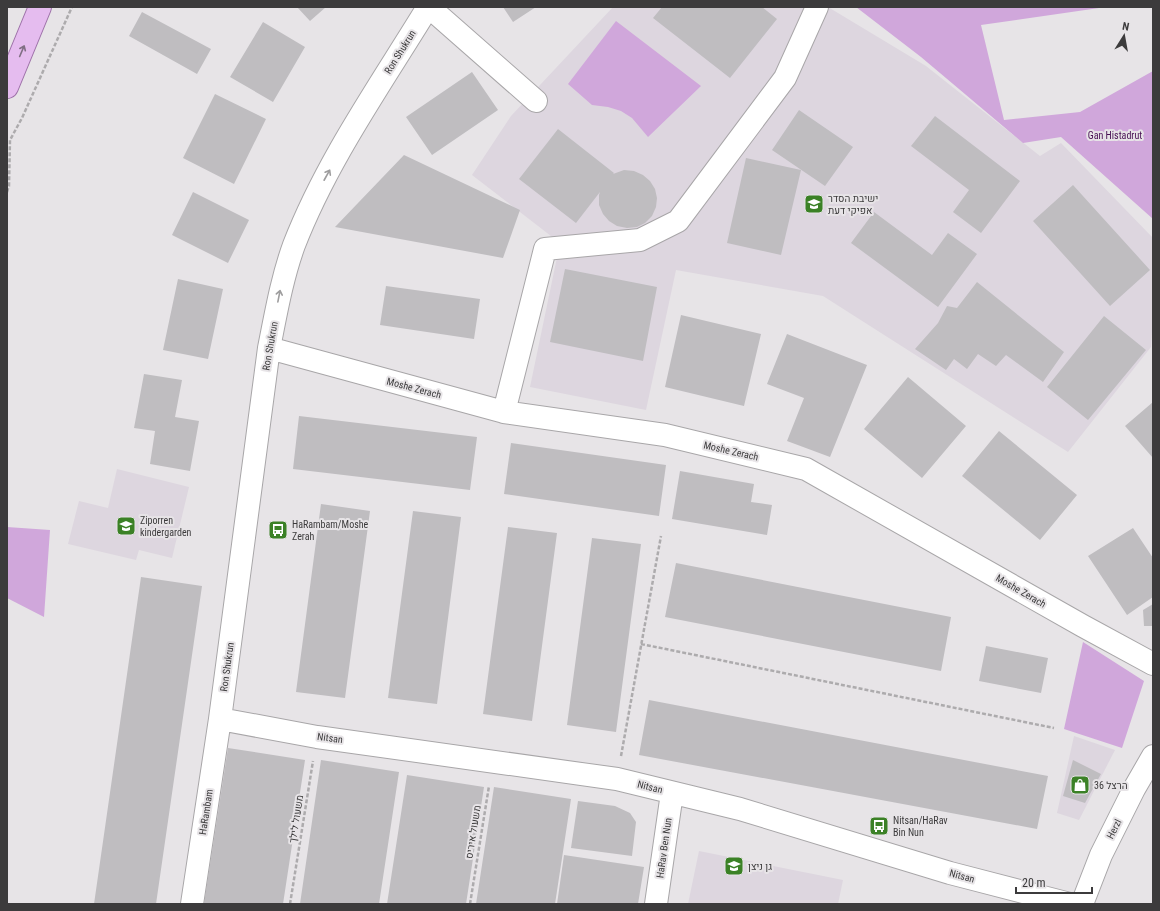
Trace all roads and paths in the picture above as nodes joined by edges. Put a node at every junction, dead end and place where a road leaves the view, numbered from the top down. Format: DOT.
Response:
graph roads {
  1 [pos="40,7"];
  2 [pos="72,7"];
  3 [pos="428,7"];
  4 [pos="818,7"];
  5 [pos="7,86"];
  6 [pos="536,101"];
  7 [pos="7,192"];
  8 [pos="269,348"];
  9 [pos="504,412"];
  10 [pos="661,536"];
  11 [pos="641,644"];
  12 [pos="1153,664"];
  13 [pos="220,719"];
  14 [pos="1054,728"];
  15 [pos="317,737"];
  16 [pos="1153,756"];
  17 [pos="492,762"];
  18 [pos="617,779"];
  19 [pos="672,793"];
  20 [pos="192,904"];
  21 [pos="290,904"];
  22 [pos="470,904"];
  23 [pos="656,904"];
  24 [pos="1070,904"];
  25 [pos="1082,904"];
  5 -- 1 [label="main road, one-way"];
  2 -- 7 [label="path"];
  3 -- 6 [label="street"];
  8 -- 3 [label="street, Ron Shukrun, one-way"];
  4 -- 9 [label="street"];
  8 -- 9 [label="street, Moshe Zerach"];
  8 -- 13 [label="street, Ron Shukrun"];
  9 -- 12 [label="street, Moshe Zerach"];
  10 -- 11 [label="path"];
  11 -- 14 [label="path"];
  11 -- 18 [label="path"];
  13 -- 15 [label="street, Nitsan"];
  13 -- 20 [label="street, HaRambam"];
  15 -- 17 [label="street, Nitsan"];
  15 -- 21 [label="path, משעול לילך"];
  16 -- 25 [label="street, Herzl"];
  17 -- 18 [label="street, Nitsan"];
  17 -- 22 [label="path, משעול איריס"];
  18 -- 19 [label="street, Nitsan"];
  19 -- 23 [label="street, HaRav Ben Nun"];
  19 -- 24 [label="street, Nitsan"];
}
